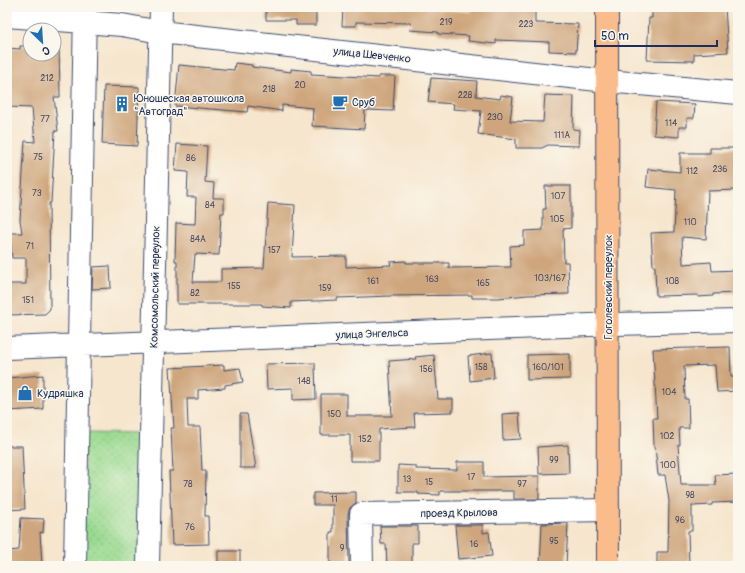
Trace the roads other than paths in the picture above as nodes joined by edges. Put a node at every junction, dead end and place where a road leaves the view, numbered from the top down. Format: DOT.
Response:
graph roads {
  1 [pos="161,7"];
  2 [pos="607,7"];
  3 [pos="85,14"];
  4 [pos="7,16"];
  5 [pos="160,32"];
  6 [pos="608,81"];
  7 [pos="738,93"];
  8 [pos="738,321"];
  9 [pos="608,324"];
  10 [pos="154,343"];
  11 [pos="79,346"];
  12 [pos="7,348"];
  13 [pos="608,510"];
  14 [pos="74,566"];
  15 [pos="148,566"];
  16 [pos="362,566"];
  17 [pos="608,566"];
  1 -- 5 [label="street, Комсомольский переулок"];
  2 -- 6 [label="main road, Гоголевский переулок"];
  3 -- 4 [label="street, улица Шевченко"];
  3 -- 5 [label="street, улица Шевченко"];
  3 -- 11 [label="street"];
  5 -- 6 [label="street, улица Шевченко"];
  5 -- 10 [label="street, Комсомольский переулок"];
  6 -- 7 [label="street, улица Шевченко"];
  6 -- 9 [label="main road, Гоголевский переулок"];
  8 -- 9 [label="street, улица Энгельса"];
  9 -- 10 [label="street, улица Энгельса"];
  9 -- 13 [label="main road, Гоголевский переулок"];
  10 -- 11 [label="street, улица Энгельса"];
  10 -- 15 [label="street, Комсомольский переулок"];
  11 -- 12 [label="street, улица Энгельса"];
  11 -- 14 [label="street"];
  13 -- 16 [label="street, проезд Крылова"];
  13 -- 17 [label="main road, Гоголевский переулок"];
}
